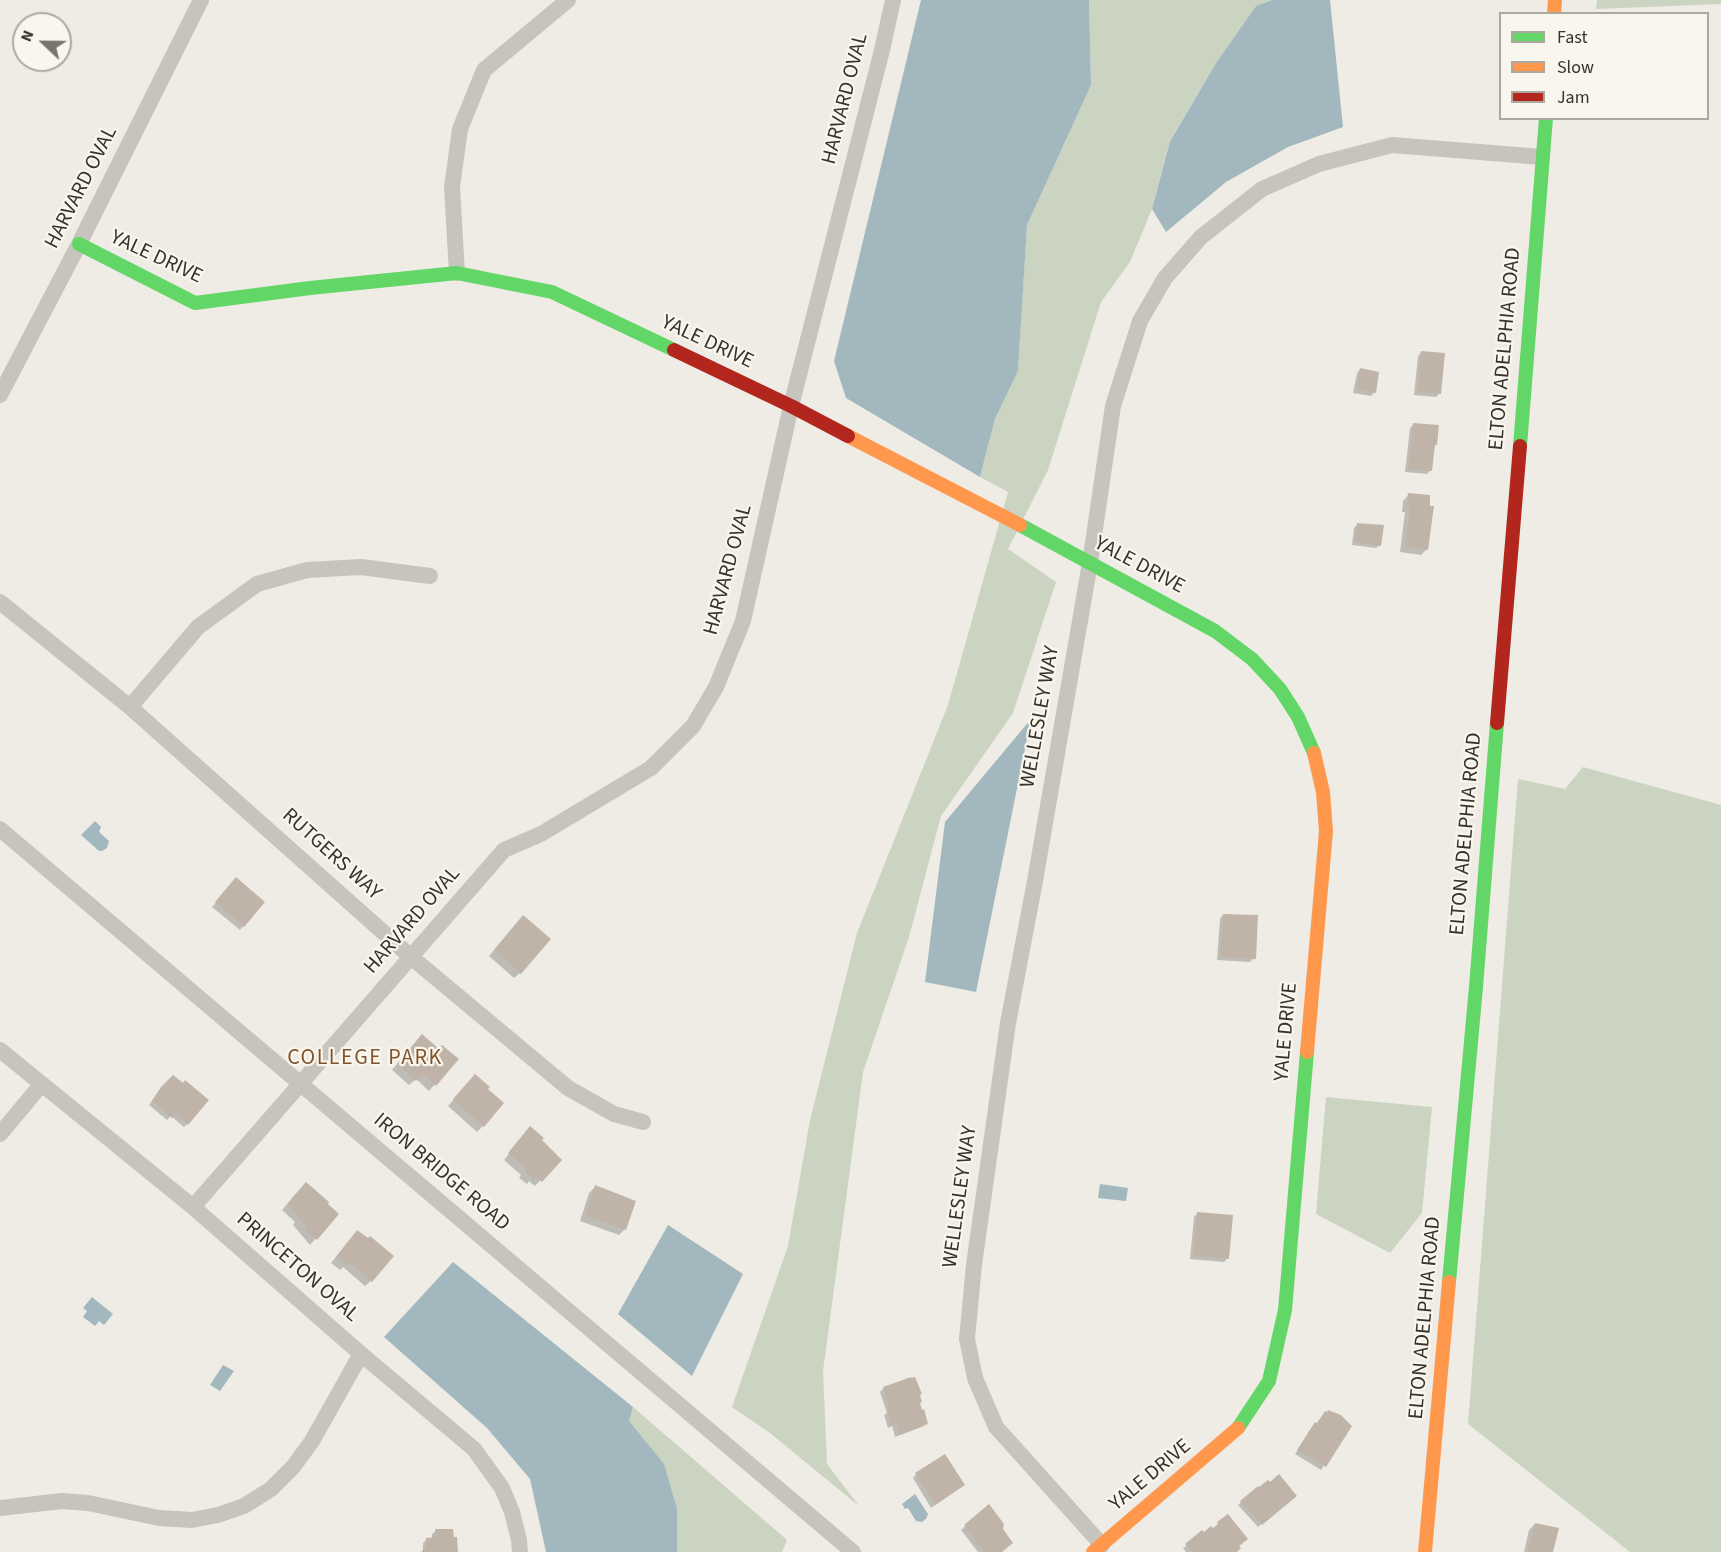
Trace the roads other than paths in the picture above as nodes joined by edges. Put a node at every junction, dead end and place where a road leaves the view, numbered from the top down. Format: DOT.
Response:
graph roads {
  1 [pos="201,0"];
  2 [pos="568,0"];
  3 [pos="893,0"];
  4 [pos="1546,120"];
  5 [pos="1542,157"];
  6 [pos="79,244"];
  7 [pos="457,273"];
  8 [pos="0,395"];
  9 [pos="791,406"];
  10 [pos="1090,563"];
  11 [pos="430,576"];
  12 [pos="0,602"];
  13 [pos="130,707"];
  14 [pos="0,829"];
  15 [pos="411,957"];
  16 [pos="0,1050"];
  17 [pos="300,1084"];
  18 [pos="41,1085"];
  19 [pos="643,1122"];
  20 [pos="0,1134"];
  21 [pos="193,1207"];
  22 [pos="361,1354"];
  23 [pos="0,1508"];
  24 [pos="1097,1548"];
  25 [pos="520,1552"];
  26 [pos="853,1552"];
  27 [pos="1425,1552"];
  1 -- 6 [label="street, HARVARD OVAL"];
  2 -- 7 [label="street"];
  3 -- 9 [label="street, HARVARD OVAL"];
  4 -- 5 [label="street, ELTON ADELPHIA ROAD"];
  5 -- 10 [label="street, WELLESLEY WAY"];
  5 -- 27 [label="street, ELTON ADELPHIA ROAD"];
  6 -- 7 [label="street, YALE DRIVE"];
  6 -- 8 [label="street, HARVARD OVAL"];
  7 -- 9 [label="street, YALE DRIVE"];
  9 -- 10 [label="street, YALE DRIVE"];
  9 -- 15 [label="street, HARVARD OVAL"];
  10 -- 24 [label="street, WELLESLEY WAY"];
  10 -- 24 [label="street, YALE DRIVE"];
  11 -- 13 [label="street"];
  12 -- 13 [label="street, RUTGERS WAY"];
  13 -- 15 [label="street, RUTGERS WAY"];
  14 -- 17 [label="street, IRON BRIDGE ROAD"];
  15 -- 17 [label="street, HARVARD OVAL"];
  15 -- 19 [label="street, RUTGERS WAY"];
  16 -- 18 [label="street, PRINCETON OVAL"];
  17 -- 21 [label="street, HARVARD OVAL"];
  17 -- 26 [label="street, IRON BRIDGE ROAD"];
  18 -- 20 [label="street"];
  18 -- 21 [label="street, PRINCETON OVAL"];
  21 -- 22 [label="street, PRINCETON OVAL"];
  22 -- 23 [label="street"];
  22 -- 25 [label="street, PRINCETON OVAL"];
}
